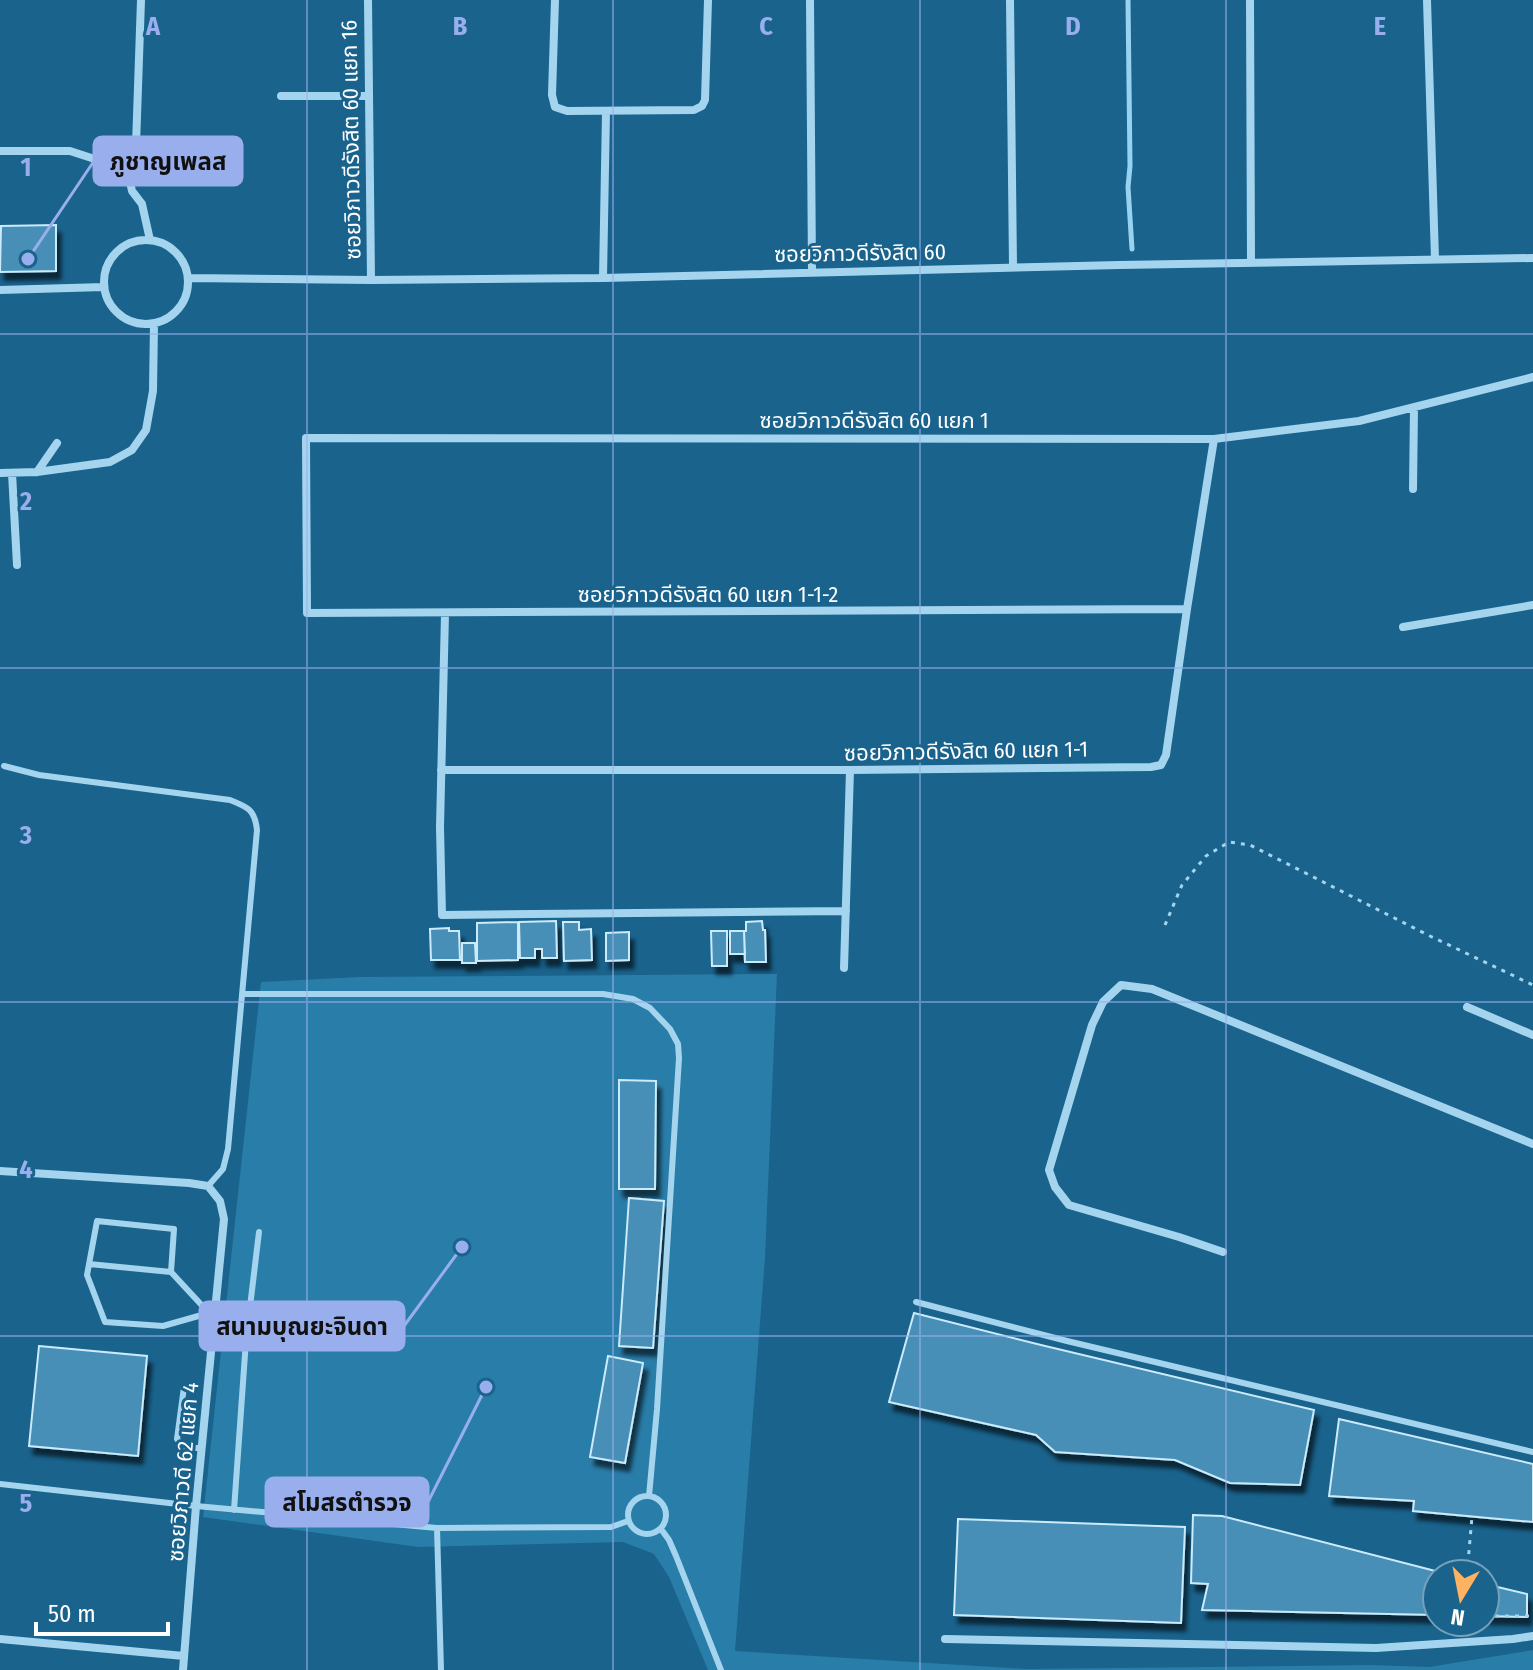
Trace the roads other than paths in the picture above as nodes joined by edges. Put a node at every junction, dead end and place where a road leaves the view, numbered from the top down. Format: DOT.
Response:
graph roads {
  1 [pos="141,0"];
  2 [pos="368,0"];
  3 [pos="555,0"];
  4 [pos="708,0"];
  5 [pos="810,0"];
  6 [pos="1010,0"];
  7 [pos="1250,0"];
  8 [pos="1427,0"];
  9 [pos="281,96"];
  10 [pos="368,96"];
  11 [pos="606,112"];
  12 [pos="0,151"];
  13 [pos="130,182"];
  14 [pos="150,240"];
  15 [pos="1533,258"];
  16 [pos="1435,259"];
  17 [pos="1251,263"];
  18 [pos="1013,267"];
  19 [pos="812,272"];
  20 [pos="188,278"];
  21 [pos="603,278"];
  22 [pos="371,280"];
  23 [pos="104,287"];
  24 [pos="0,290"];
  25 [pos="154,323"];
  26 [pos="1533,377"];
  27 [pos="1414,407"];
  28 [pos="1214,439"];
  29 [pos="57,443"];
  30 [pos="37,472"];
  31 [pos="0,473"];
  32 [pos="12,473"];
  33 [pos="1413,489"];
  34 [pos="307,537"];
  35 [pos="17,565"];
  36 [pos="1533,605"];
  37 [pos="1187,609"];
  38 [pos="445,614"];
  39 [pos="1403,627"];
  40 [pos="4,766"];
  41 [pos="441,770"];
  42 [pos="850,770"];
  43 [pos="846,911"];
  44 [pos="844,968"];
  45 [pos="242,994"];
  46 [pos="1467,1007"];
  47 [pos="1533,1035"];
  48 [pos="1533,1144"];
  49 [pos="0,1171"];
  50 [pos="208,1186"];
  51 [pos="259,1232"];
  52 [pos="1223,1252"];
  53 [pos="89,1264"];
  54 [pos="171,1272"];
  55 [pos="916,1302"];
  56 [pos="212,1311"];
  57 [pos="214,1334"];
  58 [pos="246,1340"];
  59 [pos="184,1387"];
  60 [pos="202,1448"];
  61 [pos="1533,1452"];
  62 [pos="0,1484"];
  63 [pos="649,1496"];
  64 [pos="196,1506"];
  65 [pos="234,1510"];
  66 [pos="628,1521"];
  67 [pos="437,1528"];
  68 [pos="661,1529"];
  69 [pos="1533,1636"];
  70 [pos="0,1639"];
  71 [pos="945,1639"];
  72 [pos="184,1656"];
  73 [pos="183,1670"];
  74 [pos="441,1670"];
  75 [pos="721,1670"];
  1 -- 13 [label="street"];
  2 -- 10 [label="street, ซอยวิภาวดีรังสิต 60 แยก 16"];
  3 -- 11 [label="street"];
  4 -- 11 [label="street"];
  5 -- 19 [label="street"];
  6 -- 18 [label="street"];
  7 -- 17 [label="street"];
  8 -- 16 [label="street"];
  9 -- 10 [label="street"];
  10 -- 22 [label="street, ซอยวิภาวดีรังสิต 60 แยก 16"];
  11 -- 21 [label="street"];
  12 -- 13 [label="street"];
  13 -- 14 [label="street"];
  14 -- 20 [label="street"];
  14 -- 23 [label="street"];
  15 -- 16 [label="street, ซอยวิภาวดีรังสิต 60"];
  16 -- 17 [label="street, ซอยวิภาวดีรังสิต 60"];
  17 -- 18 [label="street, ซอยวิภาวดีรังสิต 60"];
  18 -- 19 [label="street, ซอยวิภาวดีรังสิต 60"];
  19 -- 21 [label="street, ซอยวิภาวดีรังสิต 60"];
  20 -- 22 [label="street, ซอยวิภาวดีรังสิต 60"];
  20 -- 25 [label="street"];
  21 -- 22 [label="street, ซอยวิภาวดีรังสิต 60"];
  23 -- 24 [label="street"];
  23 -- 25 [label="street"];
  25 -- 30 [label="street"];
  26 -- 27 [label="street, ซอยวิภาวดีรังสิต 60 แยก 1"];
  27 -- 28 [label="street, ซอยวิภาวดีรังสิต 60 แยก 1"];
  27 -- 33 [label="street"];
  28 -- 34 [label="street, ซอยวิภาวดีรังสิต 60 แยก 1"];
  28 -- 37 [label="street, ซอยวิภาวดีรังสิต 60 แยก 1-1"];
  29 -- 30 [label="street"];
  30 -- 32 [label="street"];
  31 -- 32 [label="street"];
  32 -- 35 [label="street"];
  34 -- 38 [label="street, ซอยวิภาวดีรังสิต 60 แยก 1-1-2"];
  36 -- 39 [label="street"];
  37 -- 38 [label="street, ซอยวิภาวดีรังสิต 60 แยก 1-1-2"];
  37 -- 42 [label="street, ซอยวิภาวดีรังสิต 60 แยก 1-1"];
  38 -- 41 [label="street"];
  40 -- 45 [label="lane"];
  41 -- 42 [label="street, ซอยวิภาวดีรังสิต 60 แยก 1-1"];
  41 -- 43 [label="street"];
  42 -- 43 [label="street"];
  43 -- 44 [label="street"];
  45 -- 50 [label="lane"];
  45 -- 63 [label="lane"];
  46 -- 47 [label="street"];
  48 -- 52 [label="street"];
  49 -- 50 [label="street"];
  50 -- 56 [label="street, ซอยวิภาวดี 62 แยก 4"];
  51 -- 58 [label="lane"];
  53 -- 54 [label="lane"];
  53 -- 54 [label="lane"];
  53 -- 56 [label="lane"];
  54 -- 56 [label="lane"];
  55 -- 61 [label="lane"];
  56 -- 57 [label="street, ซอยวิภาวดี 62 แยก 4"];
  57 -- 58 [label="lane"];
  57 -- 60 [label="street, ซอยวิภาวดี 62 แยก 4"];
  58 -- 65 [label="lane"];
  59 -- 60 [label="lane"];
  60 -- 64 [label="street, ซอยวิภาวดี 62 แยก 4"];
  62 -- 64 [label="lane"];
  63 -- 66 [label="lane"];
  63 -- 68 [label="lane"];
  64 -- 65 [label="lane"];
  64 -- 72 [label="street, ซอยวิภาวดี 62 แยก 4"];
  65 -- 67 [label="lane"];
  66 -- 67 [label="lane"];
  66 -- 68 [label="lane"];
  67 -- 74 [label="lane"];
  68 -- 75 [label="lane"];
  69 -- 71 [label="street"];
  70 -- 72 [label="street"];
  72 -- 73 [label="street, ซอยวิภาวดี 62 แยก 4"];
}
